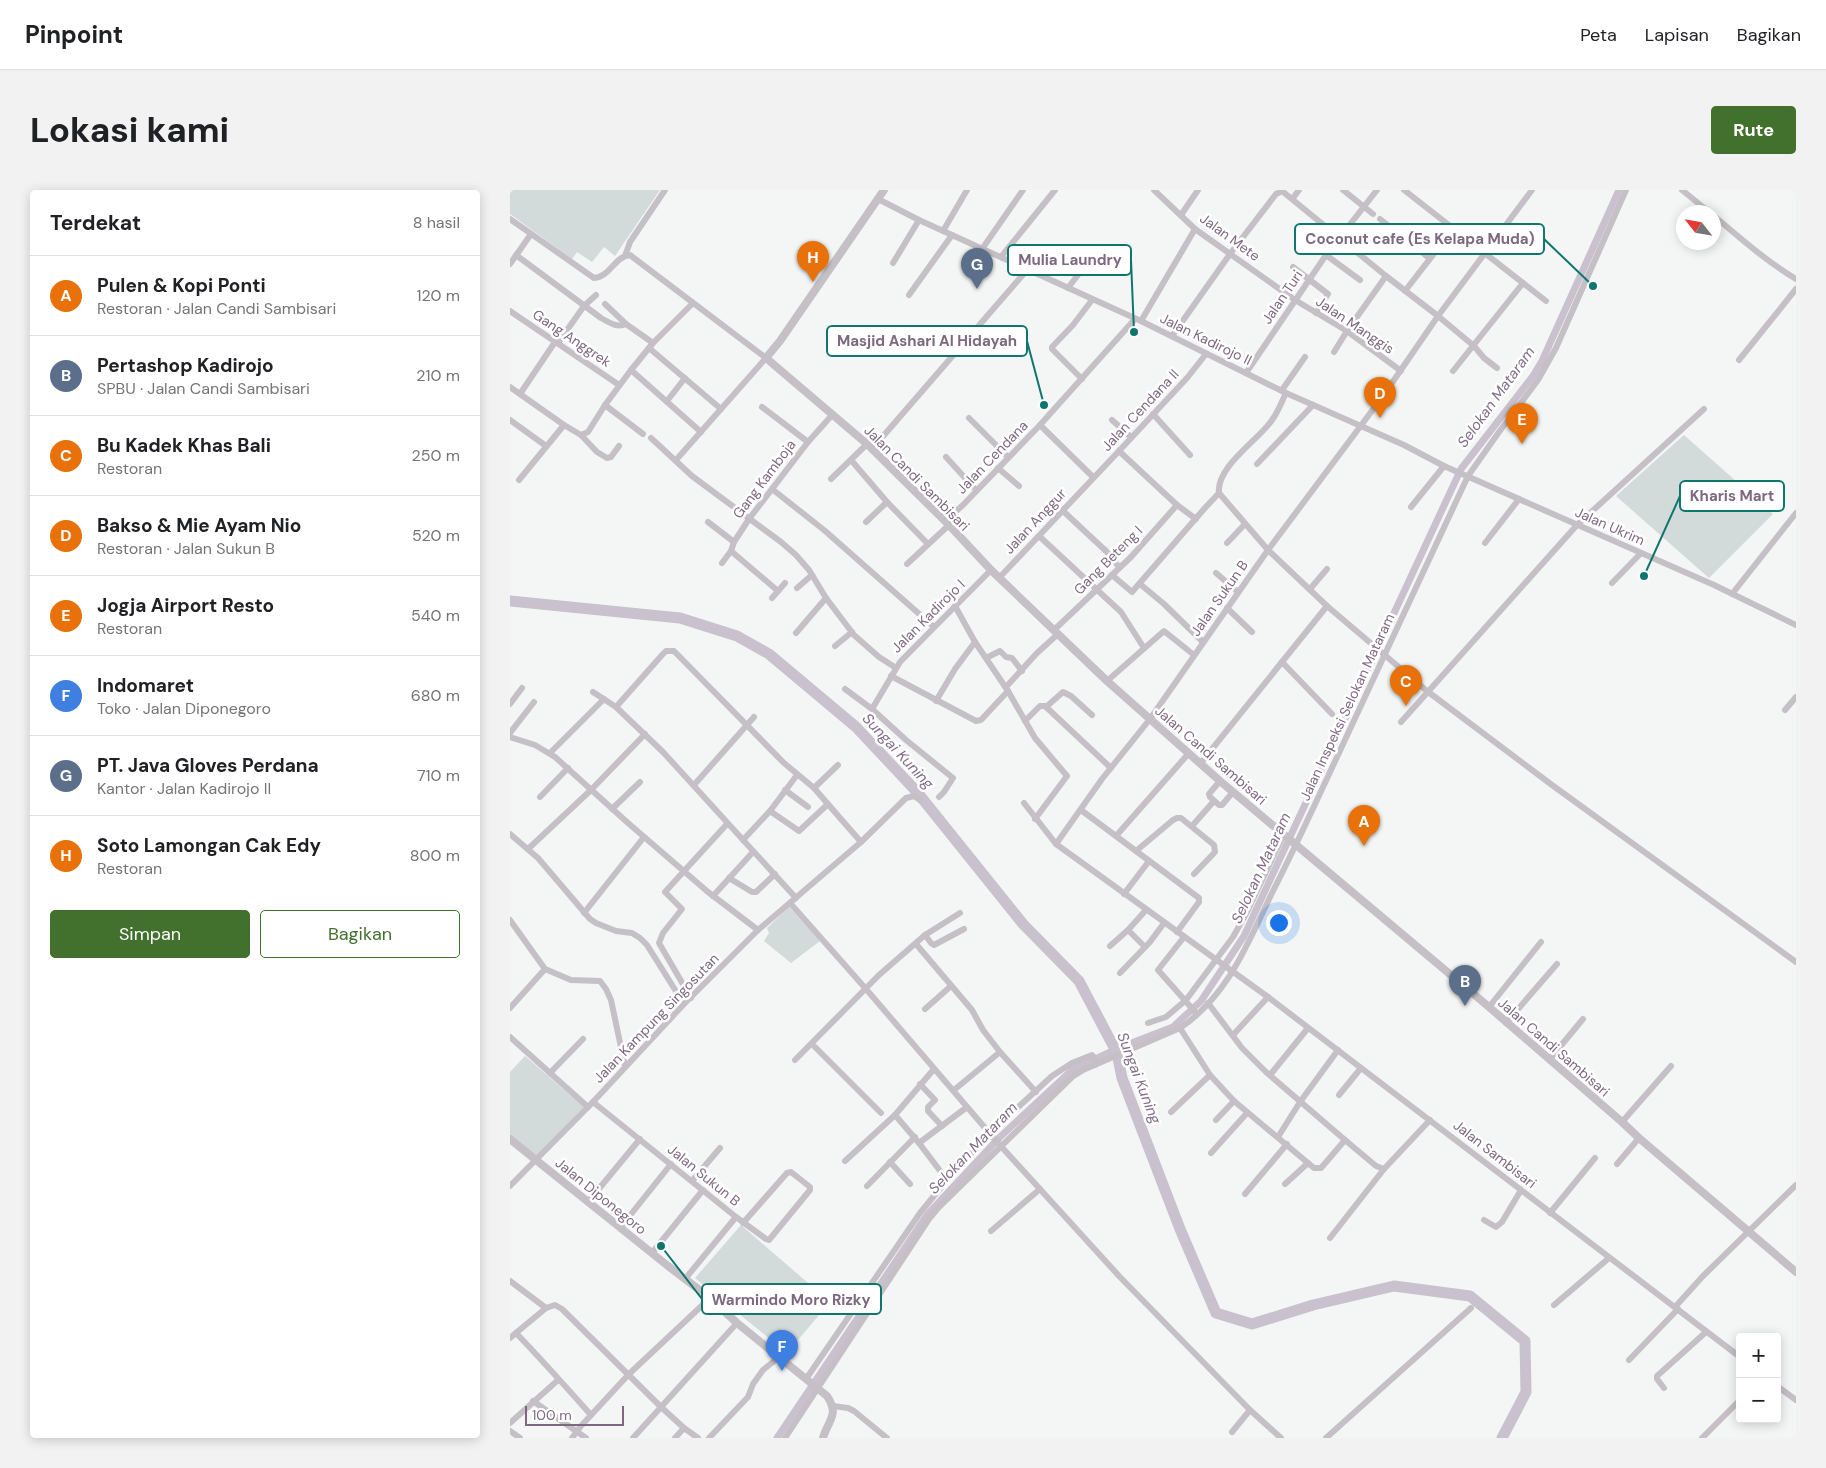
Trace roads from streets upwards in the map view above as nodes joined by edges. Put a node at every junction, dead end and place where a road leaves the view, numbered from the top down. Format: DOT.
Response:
graph roads {
  1 [pos="665,190"];
  2 [pos="884,190"];
  3 [pos="967,190"];
  4 [pos="1023,190"];
  5 [pos="1055,190"];
  6 [pos="1154,190"];
  7 [pos="1198,190"];
  8 [pos="1299,190"];
  9 [pos="1343,190"];
  10 [pos="1377,190"];
  11 [pos="1404,190"];
  12 [pos="1532,190"];
  13 [pos="1626,190"];
  14 [pos="1682,190"];
  15 [pos="1163,193"];
  16 [pos="1293,198"];
  17 [pos="878,199"];
  18 [pos="1700,205"];
  19 [pos="1363,206"];
  20 [pos="1373,214"];
  21 [pos="1181,215"];
  22 [pos="510,219"];
  23 [pos="1380,219"];
  24 [pos="919,220"];
  25 [pos="1721,222"];
  26 [pos="1195,229"];
  27 [pos="1452,229"];
  28 [pos="943,231"];
  29 [pos="531,234"];
  30 [pos="952,235"];
  31 [pos="1340,237"];
  32 [pos="1099,247"];
  33 [pos="982,249"];
  34 [pos="1486,253"];
  35 [pos="1230,254"];
  36 [pos="516,255"];
  37 [pos="1326,255"];
  38 [pos="625,256"];
  39 [pos="1001,257"];
  40 [pos="1429,258"];
  41 [pos="893,263"];
  42 [pos="510,264"];
  43 [pos="1294,267"];
  44 [pos="1027,270"];
  45 [pos="1386,276"];
  46 [pos="1310,279"];
  47 [pos="1796,279"];
  48 [pos="1360,280"];
  49 [pos="1523,283"];
  50 [pos="1068,288"];
  51 [pos="1796,289"];
  52 [pos="1405,290"];
  53 [pos="596,295"];
  54 [pos="909,295"];
  55 [pos="1092,300"];
  56 [pos="1295,300"];
  57 [pos="1546,301"];
  58 [pos="692,303"];
  59 [pos="605,304"];
  60 [pos="584,306"];
  61 [pos="510,311"];
  62 [pos="1316,313"];
  63 [pos="1438,316"];
  64 [pos="1138,320"];
  65 [pos="626,324"];
  66 [pos="1347,331"];
  67 [pos="1172,336"];
  68 [pos="556,343"];
  69 [pos="651,346"];
  70 [pos="1474,346"];
  71 [pos="1334,352"];
  72 [pos="1206,354"];
  73 [pos="1305,357"];
  74 [pos="766,358"];
  75 [pos="1739,360"];
  76 [pos="1497,368"];
  77 [pos="631,370"];
  78 [pos="1401,371"];
  79 [pos="1453,371"];
  80 [pos="1246,373"];
  81 [pos="685,378"];
  82 [pos="1082,379"];
  83 [pos="619,385"];
  84 [pos="510,388"];
  85 [pos="1284,392"];
  86 [pos="520,394"];
  87 [pos="667,401"];
  88 [pos="605,405"];
  89 [pos="1313,405"];
  90 [pos="762,407"];
  91 [pos="721,409"];
  92 [pos="1704,409"];
  93 [pos="833,414"];
  94 [pos="1153,414"];
  95 [pos="969,418"];
  96 [pos="510,420"];
  97 [pos="1112,420"];
  98 [pos="564,425"];
  99 [pos="1040,425"];
  100 [pos="1359,426"];
  101 [pos="700,432"];
  102 [pos="643,434"];
  103 [pos="581,436"];
  104 [pos="1131,437"];
  105 [pos="651,438"];
  106 [pos="808,442"];
  107 [pos="546,446"];
  108 [pos="619,446"];
  109 [pos="869,446"];
  110 [pos="1119,451"];
  111 [pos="1190,455"];
  112 [pos="946,457"];
  113 [pos="1008,457"];
  114 [pos="676,460"];
  115 [pos="850,460"];
  116 [pos="1256,464"];
  117 [pos="1444,466"];
  118 [pos="998,468"];
  119 [pos="1466,475"];
  120 [pos="521,477"];
  121 [pos="1091,479"];
  122 [pos="831,480"];
  123 [pos="1020,486"];
  124 [pos="772,489"];
  125 [pos="976,490"];
  126 [pos="1219,493"];
  127 [pos="1518,499"];
  128 [pos="887,502"];
  129 [pos="1177,505"];
  130 [pos="1411,507"];
  131 [pos="1062,510"];
  132 [pos="1796,514"];
  133 [pos="748,519"];
  134 [pos="1196,519"];
  135 [pos="708,522"];
  136 [pos="866,522"];
  137 [pos="947,523"];
  138 [pos="1246,524"];
  139 [pos="1576,525"];
  140 [pos="1039,536"];
  141 [pos="734,542"];
  142 [pos="1485,542"];
  143 [pos="1227,543"];
  144 [pos="928,544"];
  145 [pos="1268,550"];
  146 [pos="731,551"];
  147 [pos="1641,553"];
  148 [pos="722,563"];
  149 [pos="907,564"];
  150 [pos="1119,567"];
  151 [pos="1327,569"];
  152 [pos="991,570"];
  153 [pos="1216,573"];
  154 [pos="812,575"];
  155 [pos="1112,575"];
  156 [pos="999,578"];
  157 [pos="785,583"];
  158 [pos="1612,583"];
  159 [pos="1140,584"];
  160 [pos="797,588"];
  161 [pos="1310,589"];
  162 [pos="1095,590"];
  163 [pos="778,591"];
  164 [pos="1238,592"];
  165 [pos="1732,594"];
  166 [pos="772,598"];
  167 [pos="826,598"];
  168 [pos="955,606"];
  169 [pos="1327,606"];
  170 [pos="1227,608"];
  171 [pos="1796,625"];
  172 [pos="934,627"];
  173 [pos="852,632"];
  174 [pos="1056,632"];
  175 [pos="1252,632"];
  176 [pos="796,633"];
  177 [pos="975,642"];
  178 [pos="1203,642"];
  179 [pos="835,646"];
  180 [pos="1144,648"];
  181 [pos="1383,652"];
  182 [pos="1194,655"];
  183 [pos="986,658"];
  184 [pos="1282,662"];
  185 [pos="896,668"];
  186 [pos="1022,670"];
  187 [pos="891,676"];
  188 [pos="1107,681"];
  189 [pos="522,688"];
  190 [pos="845,689"];
  191 [pos="1007,689"];
  192 [pos="1427,691"];
  193 [pos="593,692"];
  194 [pos="1796,697"];
  195 [pos="604,699"];
  196 [pos="936,701"];
  197 [pos="534,702"];
  198 [pos="510,704"];
  199 [pos="616,707"];
  200 [pos="1046,707"];
  201 [pos="872,709"];
  202 [pos="1785,710"];
  203 [pos="1332,714"];
  204 [pos="1092,715"];
  205 [pos="754,718"];
  206 [pos="1150,719"];
  207 [pos="1025,721"];
  208 [pos="1401,722"];
  209 [pos="747,726"];
  210 [pos="645,734"];
  211 [pos="510,735"];
  212 [pos="550,753"];
  213 [pos="1189,753"];
  214 [pos="1200,764"];
  215 [pos="838,765"];
  216 [pos="568,768"];
  217 [pos="1111,768"];
  218 [pos="797,775"];
  219 [pos="1220,781"];
  220 [pos="640,782"];
  221 [pos="694,785"];
  222 [pos="814,788"];
  223 [pos="591,790"];
  224 [pos="786,790"];
  225 [pos="1232,792"];
  226 [pos="540,797"];
  227 [pos="938,797"];
  228 [pos="920,800"];
  229 [pos="1214,801"];
  230 [pos="1024,803"];
  231 [pos="828,804"];
  232 [pos="808,807"];
  233 [pos="612,809"];
  234 [pos="1081,810"];
  235 [pos="770,811"];
  236 [pos="1035,819"];
  237 [pos="727,824"];
  238 [pos="1192,826"];
  239 [pos="510,834"];
  240 [pos="1285,834"];
  241 [pos="1116,836"];
  242 [pos="644,837"];
  243 [pos="743,840"];
  244 [pos="861,842"];
  245 [pos="1056,844"];
  246 [pos="1295,844"];
  247 [pos="528,849"];
  248 [pos="1136,851"];
  249 [pos="753,852"];
  250 [pos="1149,861"];
  251 [pos="684,871"];
  252 [pos="775,874"];
  253 [pos="1194,874"];
  254 [pos="729,878"];
  255 [pos="1124,894"];
  256 [pos="713,896"];
  257 [pos="796,898"];
  258 [pos="790,903"];
  259 [pos="1146,910"];
  260 [pos="584,913"];
  261 [pos="960,913"];
  262 [pos="510,920"];
  263 [pos="1164,923"];
  264 [pos="964,929"];
  265 [pos="758,930"];
  266 [pos="1128,930"];
  267 [pos="1177,932"];
  268 [pos="925,935"];
  269 [pos="1184,937"];
  270 [pos="1541,942"];
  271 [pos="916,944"];
  272 [pos="1110,946"];
  273 [pos="1145,947"];
  274 [pos="1218,962"];
  275 [pos="1796,962"];
  276 [pos="1557,964"];
  277 [pos="545,968"];
  278 [pos="1232,970"];
  279 [pos="1120,973"];
  280 [pos="951,986"];
  281 [pos="866,989"];
  282 [pos="1268,997"];
  283 [pos="691,998"];
  284 [pos="1188,1003"];
  285 [pos="1208,1003"];
  286 [pos="684,1004"];
  287 [pos="1489,1007"];
  288 [pos="510,1008"];
  289 [pos="925,1009"];
  290 [pos="1196,1013"];
  291 [pos="1583,1019"];
  292 [pos="1148,1023"];
  293 [pos="1506,1023"];
  294 [pos="1180,1028"];
  295 [pos="1308,1028"];
  296 [pos="1233,1035"];
  297 [pos="510,1037"];
  298 [pos="583,1040"];
  299 [pos="812,1044"];
  300 [pos="1338,1050"];
  301 [pos="1000,1052"];
  302 [pos="794,1060"];
  303 [pos="1549,1060"];
  304 [pos="1096,1062"];
  305 [pos="625,1066"];
  306 [pos="1671,1066"];
  307 [pos="1361,1068"];
  308 [pos="934,1069"];
  309 [pos="550,1073"];
  310 [pos="1210,1075"];
  311 [pos="1270,1075"];
  312 [pos="920,1084"];
  313 [pos="954,1090"];
  314 [pos="1036,1092"];
  315 [pos="1339,1095"];
  316 [pos="1234,1101"];
  317 [pos="593,1102"];
  318 [pos="1300,1102"];
  319 [pos="588,1107"];
  320 [pos="967,1107"];
  321 [pos="1170,1112"];
  322 [pos="881,1113"];
  323 [pos="1247,1113"];
  324 [pos="894,1115"];
  325 [pos="1216,1120"];
  326 [pos="1430,1120"];
  327 [pos="1622,1122"];
  328 [pos="942,1126"];
  329 [pos="990,1134"];
  330 [pos="1278,1137"];
  331 [pos="1639,1138"];
  332 [pos="510,1139"];
  333 [pos="640,1140"];
  334 [pos="917,1140"];
  335 [pos="1345,1140"];
  336 [pos="1000,1144"];
  337 [pos="1287,1144"];
  338 [pos="720,1148"];
  339 [pos="1211,1153"];
  340 [pos="1595,1158"];
  341 [pos="536,1159"];
  342 [pos="845,1161"];
  343 [pos="890,1162"];
  344 [pos="1308,1163"];
  345 [pos="671,1164"];
  346 [pos="1617,1164"];
  347 [pos="1384,1169"];
  348 [pos="948,1180"];
  349 [pos="692,1181"];
  350 [pos="910,1184"];
  351 [pos="1285,1184"];
  352 [pos="1796,1185"];
  353 [pos="510,1186"];
  354 [pos="867,1186"];
  355 [pos="1040,1189"];
  356 [pos="703,1190"];
  357 [pos="1521,1190"];
  358 [pos="1245,1194"];
  359 [pos="588,1202"];
  360 [pos="1550,1213"];
  361 [pos="736,1217"];
  362 [pos="1484,1220"];
  363 [pos="743,1223"];
  364 [pos="620,1228"];
  365 [pos="1748,1230"];
  366 [pos="991,1231"];
  367 [pos="1330,1238"];
  368 [pos="652,1253"];
  369 [pos="1609,1258"];
  370 [pos="1796,1272"];
  371 [pos="684,1279"];
  372 [pos="510,1281"];
  373 [pos="710,1298"];
  374 [pos="1554,1305"];
  375 [pos="546,1308"];
  376 [pos="1471,1308"];
  377 [pos="1676,1308"];
  378 [pos="737,1323"];
  379 [pos="1706,1332"];
  380 [pos="516,1334"];
  381 [pos="510,1338"];
  382 [pos="1736,1355"];
  383 [pos="779,1357"];
  384 [pos="1629,1360"];
  385 [pos="629,1374"];
  386 [pos="558,1380"];
  387 [pos="807,1380"];
  388 [pos="817,1388"];
  389 [pos="1664,1388"];
  390 [pos="1781,1389"];
  391 [pos="1796,1400"];
  392 [pos="533,1401"];
  393 [pos="1736,1404"];
  394 [pos="834,1406"];
  395 [pos="661,1407"];
  396 [pos="1250,1410"];
  397 [pos="591,1415"];
  398 [pos="510,1423"];
  399 [pos="684,1428"];
  400 [pos="510,1431"];
  401 [pos="576,1431"];
  402 [pos="1232,1432"];
  403 [pos="520,1438"];
  404 [pos="572,1438"];
  405 [pos="586,1438"];
  406 [pos="632,1438"];
  407 [pos="675,1438"];
  408 [pos="698,1438"];
  409 [pos="709,1438"];
  410 [pos="785,1438"];
  411 [pos="823,1438"];
  412 [pos="887,1438"];
  413 [pos="1281,1438"];
  414 [pos="1326,1438"];
  415 [pos="1702,1438"];
  1 -- 38 [label="street"];
  2 -- 17 [label="street"];
  3 -- 28 [label="street"];
  4 -- 33 [label="street"];
  5 -- 39 [label="street"];
  6 -- 15 [label="street, Jalan Mete"];
  7 -- 21 [label="street"];
  8 -- 16 [label="street"];
  9 -- 19 [label="street"];
  10 -- 19 [label="street, Jalan Turi"];
  11 -- 27 [label="street"];
  12 -- 34 [label="street, Jalan Sukun B"];
  13 -- 119 [label="street, Jalan Inspeksi Selokan Mataram"];
  14 -- 18 [label="street"];
  15 -- 21 [label="street, Jalan Mete"];
  16 -- 31 [label="street"];
  16 -- 35 [label="street"];
  17 -- 24 [label="street, Jalan Kadirojo II"];
  17 -- 74 [label="street"];
  19 -- 20 [label="street"];
  19 -- 31 [label="street, Jalan Turi"];
  21 -- 26 [label="street, Jalan Mete"];
  22 -- 29 [label="street"];
  23 -- 40 [label="street"];
  24 -- 28 [label="street, Jalan Kadirojo II"];
  24 -- 41 [label="street"];
  25 -- 47 [label="street"];
  26 -- 35 [label="street, Jalan Mete"];
  26 -- 64 [label="street, Jalan Cendana"];
  27 -- 34 [label="street"];
  27 -- 40 [label="street"];
  28 -- 30 [label="street, Jalan Kadirojo II"];
  29 -- 36 [label="street"];
  29 -- 38 [label="street"];
  30 -- 33 [label="street, Jalan Kadirojo II"];
  30 -- 54 [label="street"];
  31 -- 37 [label="street, Jalan Turi"];
  31 -- 45 [label="street"];
  32 -- 50 [label="street"];
  33 -- 39 [label="street, Jalan Kadirojo II"];
  34 -- 49 [label="street"];
  34 -- 63 [label="street, Jalan Sukun B"];
  35 -- 56 [label="street, Jalan Mete"];
  35 -- 67 [label="street"];
  36 -- 42 [label="street"];
  36 -- 60 [label="street"];
  37 -- 46 [label="street, Jalan Turi"];
  37 -- 48 [label="street"];
  38 -- 58 [label="street"];
  39 -- 44 [label="street, Jalan Kadirojo II"];
  40 -- 52 [label="street"];
  43 -- 46 [label="street"];
  44 -- 50 [label="street, Jalan Kadirojo II"];
  44 -- 109 [label="street"];
  45 -- 52 [label="street"];
  45 -- 66 [label="street"];
  46 -- 56 [label="street, Jalan Turi"];
  46 -- 62 [label="street"];
  49 -- 57 [label="street"];
  49 -- 70 [label="street"];
  50 -- 55 [label="street, Jalan Kadirojo II"];
  51 -- 75 [label="street"];
  52 -- 63 [label="street"];
  53 -- 60 [label="street"];
  55 -- 64 [label="street, Jalan Kadirojo II"];
  55 -- 82 [label="street"];
  56 -- 62 [label="street, Jalan Manggis"];
  56 -- 80 [label="street, Jalan Turi"];
  58 -- 69 [label="street"];
  58 -- 74 [label="street"];
  59 -- 65 [label="street"];
  60 -- 65 [label="street"];
  60 -- 68 [label="street"];
  61 -- 68 [label="street, Gang Anggrek"];
  62 -- 66 [label="street, Jalan Manggis"];
  63 -- 70 [label="street"];
  63 -- 78 [label="street, Jalan Sukun B"];
  64 -- 67 [label="street, Jalan Kadirojo II"];
  64 -- 82 [label="street, Jalan Cendana"];
  65 -- 69 [label="street"];
  66 -- 71 [label="street"];
  66 -- 78 [label="street, Jalan Manggis"];
  67 -- 72 [label="street, Jalan Kadirojo II"];
  68 -- 83 [label="street, Gang Anggrek"];
  68 -- 86 [label="street"];
  69 -- 77 [label="street"];
  69 -- 81 [label="street"];
  70 -- 76 [label="street"];
  70 -- 79 [label="street"];
  72 -- 80 [label="street, Jalan Kadirojo II"];
  72 -- 94 [label="street, Jalan Cendana II"];
  73 -- 85 [label="street"];
  74 -- 91 [label="street"];
  74 -- 93 [label="street, Jalan Candi Sambisari"];
  77 -- 83 [label="street"];
  77 -- 87 [label="street"];
  78 -- 100 [label="street, Jalan Sukun B"];
  80 -- 85 [label="street, Jalan Kadirojo II"];
  81 -- 87 [label="street"];
  81 -- 91 [label="street"];
  82 -- 99 [label="street, Jalan Cendana"];
  83 -- 88 [label="street"];
  84 -- 86 [label="street"];
  85 -- 89 [label="street, Jalan Kadirojo II"];
  85 -- 126 [label="street"];
  86 -- 98 [label="street"];
  87 -- 101 [label="street"];
  88 -- 102 [label="street"];
  88 -- 103 [label="street"];
  89 -- 100 [label="street, Jalan Kadirojo II"];
  89 -- 116 [label="street"];
  90 -- 106 [label="street"];
  91 -- 101 [label="street"];
  92 -- 139 [label="street"];
  93 -- 106 [label="street, Gang Kamboja"];
  93 -- 109 [label="street, Jalan Candi Sambisari"];
  94 -- 104 [label="street, Jalan Cendana II"];
  94 -- 111 [label="street"];
  95 -- 113 [label="street"];
  96 -- 107 [label="street"];
  97 -- 104 [label="street"];
  98 -- 103 [label="street"];
  98 -- 107 [label="street"];
  99 -- 113 [label="street, Jalan Cendana"];
  99 -- 121 [label="street"];
  100 -- 117 [label="street, Jalan Kadirojo II"];
  100 -- 145 [label="street, Jalan Sukun B"];
  101 -- 114 [label="street"];
  103 -- 108 [label="street"];
  104 -- 110 [label="street, Jalan Cendana II"];
  105 -- 114 [label="street"];
  106 -- 124 [label="street, Gang Kamboja"];
  107 -- 120 [label="street"];
  109 -- 115 [label="street"];
  109 -- 137 [label="street, Jalan Candi Sambisari"];
  110 -- 121 [label="street, Jalan Cendana II"];
  110 -- 129 [label="street"];
  112 -- 125 [label="street"];
  113 -- 118 [label="street, Jalan Cendana"];
  114 -- 133 [label="street"];
  115 -- 122 [label="street"];
  115 -- 128 [label="street"];
  117 -- 119 [label="street, Jalan Kadirojo II"];
  117 -- 130 [label="street"];
  118 -- 123 [label="street"];
  118 -- 125 [label="street, Jalan Cendana"];
  119 -- 127 [label="street, Jalan Ukrim"];
  119 -- 181 [label="street, Jalan Inspeksi Selokan Mataram"];
  121 -- 131 [label="street, Jalan Anggur"];
  124 -- 133 [label="street, Gang Kamboja"];
  124 -- 172 [label="street"];
  125 -- 137 [label="street, Jalan Cendana"];
  126 -- 134 [label="street"];
  126 -- 138 [label="street"];
  127 -- 139 [label="street, Jalan Ukrim"];
  127 -- 142 [label="street"];
  128 -- 136 [label="street"];
  128 -- 144 [label="street"];
  129 -- 134 [label="street"];
  129 -- 150 [label="street, Gang Beteng I"];
  131 -- 140 [label="street, Jalan Anggur"];
  131 -- 150 [label="street"];
  132 -- 165 [label="street"];
  133 -- 141 [label="street, Gang Kamboja"];
  133 -- 154 [label="street"];
  134 -- 159 [label="street"];
  135 -- 141 [label="street"];
  137 -- 144 [label="street, Jalan Cendana"];
  137 -- 152 [label="street, Jalan Candi Sambisari"];
  138 -- 143 [label="street"];
  138 -- 145 [label="street"];
  139 -- 147 [label="street, Jalan Ukrim"];
  139 -- 192 [label="street"];
  140 -- 156 [label="street, Jalan Anggur"];
  140 -- 162 [label="street"];
  141 -- 146 [label="street, Gang Kamboja"];
  144 -- 149 [label="street, Jalan Cendana"];
  145 -- 161 [label="street"];
  145 -- 164 [label="street, Jalan Sukun B"];
  146 -- 148 [label="street, Gang Kamboja"];
  146 -- 163 [label="street"];
  147 -- 158 [label="street"];
  147 -- 165 [label="street, Jalan Ukrim"];
  150 -- 155 [label="street, Gang Beteng I"];
  151 -- 161 [label="street"];
  152 -- 156 [label="street, Jalan Candi Sambisari"];
  152 -- 168 [label="street, Jalan Kadirojo I"];
  153 -- 164 [label="street"];
  154 -- 160 [label="street"];
  154 -- 167 [label="street"];
  155 -- 159 [label="street"];
  155 -- 162 [label="street, Gang Beteng I"];
  156 -- 174 [label="street, Jalan Candi Sambisari"];
  157 -- 163 [label="street"];
  159 -- 178 [label="street"];
  161 -- 169 [label="street"];
  162 -- 174 [label="street, Gang Beteng I"];
  162 -- 180 [label="street"];
  163 -- 166 [label="street"];
  164 -- 170 [label="street, Jalan Sukun B"];
  165 -- 171 [label="street, Jalan Ukrim"];
  167 -- 173 [label="street"];
  167 -- 176 [label="street"];
  168 -- 172 [label="street, Jalan Kadirojo I"];
  168 -- 177 [label="street"];
  169 -- 181 [label="street"];
  169 -- 184 [label="street"];
  170 -- 175 [label="street"];
  170 -- 178 [label="street, Jalan Sukun B"];
  172 -- 185 [label="street, Jalan Kadirojo I"];
  173 -- 179 [label="street"];
  173 -- 185 [label="street"];
  174 -- 186 [label="street, Gang Beteng I"];
  174 -- 188 [label="street, Jalan Candi Sambisari"];
  177 -- 183 [label="street"];
  177 -- 196 [label="street"];
  178 -- 182 [label="street, Jalan Sukun B"];
  180 -- 182 [label="street"];
  180 -- 188 [label="street"];
  181 -- 192 [label="street"];
  181 -- 246 [label="street, Jalan Inspeksi Selokan Mataram"];
  182 -- 206 [label="street, Jalan Sukun B"];
  183 -- 186 [label="street"];
  183 -- 191 [label="street"];
  184 -- 203 [label="street"];
  184 -- 214 [label="street"];
  185 -- 187 [label="street, Jalan Kadirojo I"];
  186 -- 191 [label="street, Gang Beteng I"];
  187 -- 196 [label="street"];
  187 -- 201 [label="street, Jalan Kadirojo I"];
  188 -- 206 [label="street, Jalan Candi Sambisari"];
  189 -- 198 [label="street"];
  190 -- 201 [label="street"];
  191 -- 196 [label="street, Gang Beteng I"];
  191 -- 207 [label="street"];
  192 -- 208 [label="street"];
  192 -- 275 [label="street"];
  193 -- 195 [label="street"];
  194 -- 202 [label="street"];
  195 -- 199 [label="street"];
  195 -- 212 [label="street"];
  197 -- 211 [label="street"];
  199 -- 209 [label="street"];
  199 -- 210 [label="street"];
  200 -- 204 [label="street"];
  200 -- 207 [label="street"];
  200 -- 217 [label="street"];
  201 -- 227 [label="street"];
  205 -- 209 [label="street"];
  206 -- 213 [label="street, Jalan Candi Sambisari"];
  206 -- 217 [label="street, Jalan Sukun B"];
  207 -- 236 [label="street"];
  209 -- 218 [label="street"];
  209 -- 221 [label="street"];
  210 -- 221 [label="street"];
  210 -- 223 [label="street"];
  211 -- 212 [label="street"];
  212 -- 216 [label="street"];
  213 -- 214 [label="street, Jalan Candi Sambisari"];
  213 -- 241 [label="street"];
  214 -- 219 [label="street, Jalan Candi Sambisari"];
  215 -- 222 [label="street"];
  216 -- 223 [label="street"];
  216 -- 226 [label="street"];
  217 -- 234 [label="street, Jalan Sukun B"];
  218 -- 222 [label="street"];
  218 -- 224 [label="street"];
  219 -- 225 [label="street, Jalan Candi Sambisari"];
  219 -- 229 [label="street"];
  220 -- 233 [label="street"];
  221 -- 237 [label="street"];
  222 -- 231 [label="street"];
  223 -- 233 [label="street"];
  223 -- 247 [label="street"];
  224 -- 232 [label="street"];
  224 -- 235 [label="street"];
  225 -- 229 [label="street"];
  225 -- 240 [label="street, Jalan Candi Sambisari"];
  228 -- 244 [label="street, Jalan Kampung Singosutan"];
  229 -- 238 [label="street"];
  230 -- 236 [label="street"];
  231 -- 235 [label="street"];
  231 -- 244 [label="street"];
  233 -- 242 [label="street"];
  234 -- 241 [label="street"];
  234 -- 245 [label="street, Jalan Sukun B"];
  235 -- 243 [label="street"];
  236 -- 245 [label="street"];
  237 -- 243 [label="street"];
  237 -- 251 [label="street"];
  238 -- 248 [label="street"];
  238 -- 253 [label="street"];
  239 -- 247 [label="street"];
  240 -- 246 [label="street, Jalan Candi Sambisari"];
  240 -- 274 [label="street"];
  241 -- 248 [label="street"];
  242 -- 251 [label="street"];
  242 -- 260 [label="street"];
  243 -- 249 [label="street"];
  244 -- 257 [label="street, Jalan Kampung Singosutan"];
  245 -- 255 [label="street"];
  246 -- 278 [label="street, Jalan Inspeksi Selokan Mataram"];
  246 -- 287 [label="street, Jalan Candi Sambisari"];
  247 -- 260 [label="street"];
  248 -- 250 [label="street"];
  249 -- 252 [label="street"];
  249 -- 254 [label="street"];
  250 -- 255 [label="street"];
  250 -- 267 [label="street"];
  251 -- 256 [label="street"];
  251 -- 283 [label="street"];
  252 -- 254 [label="street"];
  252 -- 257 [label="street"];
  254 -- 256 [label="street"];
  255 -- 259 [label="street"];
  256 -- 265 [label="street"];
  257 -- 258 [label="street, Jalan Kampung Singosutan"];
  258 -- 265 [label="street, Jalan Kampung Singosutan"];
  258 -- 281 [label="street"];
  259 -- 263 [label="street"];
  259 -- 266 [label="street"];
  260 -- 286 [label="street"];
  261 -- 268 [label="street"];
  262 -- 277 [label="street"];
  263 -- 267 [label="street"];
  263 -- 273 [label="street"];
  264 -- 268 [label="street"];
  265 -- 283 [label="street, Jalan Kampung Singosutan"];
  266 -- 272 [label="street"];
  266 -- 273 [label="street"];
  267 -- 269 [label="street"];
  268 -- 271 [label="street"];
  269 -- 274 [label="street"];
  269 -- 284 [label="street"];
  270 -- 287 [label="street"];
  271 -- 280 [label="street"];
  271 -- 281 [label="street"];
  273 -- 279 [label="street"];
  274 -- 278 [label="street"];
  274 -- 284 [label="street"];
  276 -- 293 [label="street"];
  277 -- 288 [label="street"];
  277 -- 305 [label="street"];
  278 -- 282 [label="street, Jalan Sambisari"];
  278 -- 285 [label="street, Jalan Inspeksi Selokan Mataram"];
  280 -- 289 [label="street"];
  280 -- 301 [label="street"];
  281 -- 299 [label="street"];
  281 -- 308 [label="street"];
  282 -- 295 [label="street, Jalan Sambisari"];
  282 -- 296 [label="street"];
  283 -- 286 [label="street, Jalan Kampung Singosutan"];
  284 -- 290 [label="street"];
  284 -- 292 [label="street"];
  285 -- 290 [label="street, Jalan Inspeksi Selokan Mataram"];
  285 -- 296 [label="street"];
  286 -- 305 [label="street, Jalan Kampung Singosutan"];
  287 -- 293 [label="street, Jalan Candi Sambisari"];
  290 -- 294 [label="street, Jalan Inspeksi Selokan Mataram"];
  291 -- 303 [label="street"];
  293 -- 303 [label="street, Jalan Candi Sambisari"];
  294 -- 304 [label="street, Jalan Inspeksi Selokan Mataram"];
  294 -- 310 [label="street"];
  295 -- 300 [label="street, Jalan Sambisari"];
  295 -- 311 [label="street"];
  296 -- 311 [label="street"];
  297 -- 309 [label="street"];
  298 -- 309 [label="street"];
  299 -- 302 [label="street"];
  299 -- 322 [label="street"];
  300 -- 307 [label="street, Jalan Sambisari"];
  300 -- 318 [label="street"];
  301 -- 313 [label="street"];
  301 -- 314 [label="street"];
  303 -- 327 [label="street, Jalan Candi Sambisari"];
  304 -- 314 [label="street"];
  304 -- 336 [label="street, Jalan Inspeksi Selokan Mataram"];
  305 -- 317 [label="street, Jalan Kampung Singosutan"];
  306 -- 327 [label="street"];
  307 -- 315 [label="street"];
  307 -- 326 [label="street, Jalan Sambisari"];
  308 -- 312 [label="street"];
  308 -- 313 [label="street"];
  309 -- 319 [label="street"];
  310 -- 316 [label="street"];
  310 -- 321 [label="street"];
  311 -- 318 [label="street"];
  312 -- 324 [label="street"];
  312 -- 328 [label="street"];
  313 -- 320 [label="street"];
  314 -- 329 [label="street"];
  316 -- 323 [label="street"];
  316 -- 325 [label="street"];
  317 -- 319 [label="street, Jalan Kampung Singosutan"];
  317 -- 333 [label="street, Jalan Sukun B"];
  318 -- 330 [label="street"];
  318 -- 335 [label="street"];
  319 -- 341 [label="street, Jalan Kampung Singosutan"];
  320 -- 328 [label="street"];
  320 -- 329 [label="street"];
  323 -- 330 [label="street"];
  323 -- 339 [label="street"];
  324 -- 334 [label="street"];
  324 -- 342 [label="street"];
  326 -- 347 [label="street"];
  326 -- 357 [label="street, Jalan Sambisari"];
  327 -- 331 [label="street, Jalan Candi Sambisari"];
  328 -- 334 [label="street"];
  329 -- 336 [label="street"];
  329 -- 348 [label="street"];
  330 -- 337 [label="street"];
  331 -- 346 [label="street"];
  331 -- 365 [label="street, Jalan Candi Sambisari"];
  332 -- 341 [label="street, Jalan Diponegoro"];
  333 -- 345 [label="street, Jalan Sukun B"];
  333 -- 359 [label="street"];
  334 -- 343 [label="street"];
  334 -- 348 [label="street"];
  335 -- 344 [label="street"];
  335 -- 347 [label="street"];
  336 -- 355 [label="street"];
  336 -- 388 [label="street, Jalan Inspeksi Selokan Mataram"];
  337 -- 344 [label="street"];
  337 -- 358 [label="street"];
  338 -- 349 [label="street"];
  340 -- 360 [label="street"];
  341 -- 353 [label="street, Jalan Kampung Singosutan"];
  341 -- 359 [label="street, Jalan Diponegoro"];
  343 -- 350 [label="street"];
  343 -- 354 [label="street"];
  344 -- 351 [label="street"];
  345 -- 349 [label="street, Jalan Sukun B"];
  345 -- 364 [label="street"];
  347 -- 367 [label="street"];
  348 -- 387 [label="street"];
  349 -- 356 [label="street, Jalan Sukun B"];
  352 -- 365 [label="street"];
  355 -- 366 [label="street"];
  355 -- 396 [label="street"];
  356 -- 361 [label="street, Jalan Sukun B"];
  356 -- 368 [label="street"];
  357 -- 360 [label="street, Jalan Sambisari"];
  357 -- 362 [label="street"];
  359 -- 364 [label="street, Jalan Diponegoro"];
  360 -- 369 [label="street, Jalan Sambisari"];
  361 -- 363 [label="street"];
  361 -- 371 [label="street, Jalan Sukun B"];
  363 -- 363 [label="street"];
  364 -- 368 [label="street, Jalan Diponegoro"];
  365 -- 370 [label="street, Jalan Candi Sambisari"];
  365 -- 377 [label="street"];
  368 -- 371 [label="street, Jalan Diponegoro"];
  369 -- 374 [label="street"];
  369 -- 377 [label="street, Jalan Sambisari"];
  371 -- 373 [label="street, Jalan Diponegoro"];
  372 -- 375 [label="street"];
  373 -- 378 [label="street, Jalan Diponegoro"];
  373 -- 385 [label="street"];
  375 -- 380 [label="street"];
  375 -- 385 [label="street"];
  376 -- 414 [label="street"];
  377 -- 379 [label="street, Jalan Sambisari"];
  377 -- 384 [label="street"];
  378 -- 383 [label="street, Jalan Diponegoro"];
  378 -- 395 [label="street"];
  379 -- 382 [label="street, Jalan Sambisari"];
  379 -- 389 [label="street"];
  380 -- 381 [label="street"];
  380 -- 386 [label="street"];
  383 -- 387 [label="street, Jalan Diponegoro"];
  383 -- 409 [label="street"];
  385 -- 395 [label="street"];
  385 -- 397 [label="street"];
  386 -- 392 [label="street"];
  386 -- 397 [label="street"];
  387 -- 388 [label="street, Jalan Diponegoro"];
  388 -- 394 [label="street, Jalan Diponegoro"];
  388 -- 410 [label="street, Jalan Inspeksi Selokan Mataram"];
  390 -- 391 [label="street"];
  392 -- 398 [label="street"];
  392 -- 401 [label="street"];
  393 -- 415 [label="street"];
  394 -- 411 [label="street"];
  394 -- 412 [label="street"];
  395 -- 399 [label="street"];
  395 -- 406 [label="street"];
  396 -- 402 [label="street"];
  396 -- 413 [label="street"];
  397 -- 401 [label="street"];
  399 -- 407 [label="street"];
  399 -- 408 [label="street"];
  400 -- 403 [label="street"];
  401 -- 404 [label="street"];
  401 -- 405 [label="street"];
}
